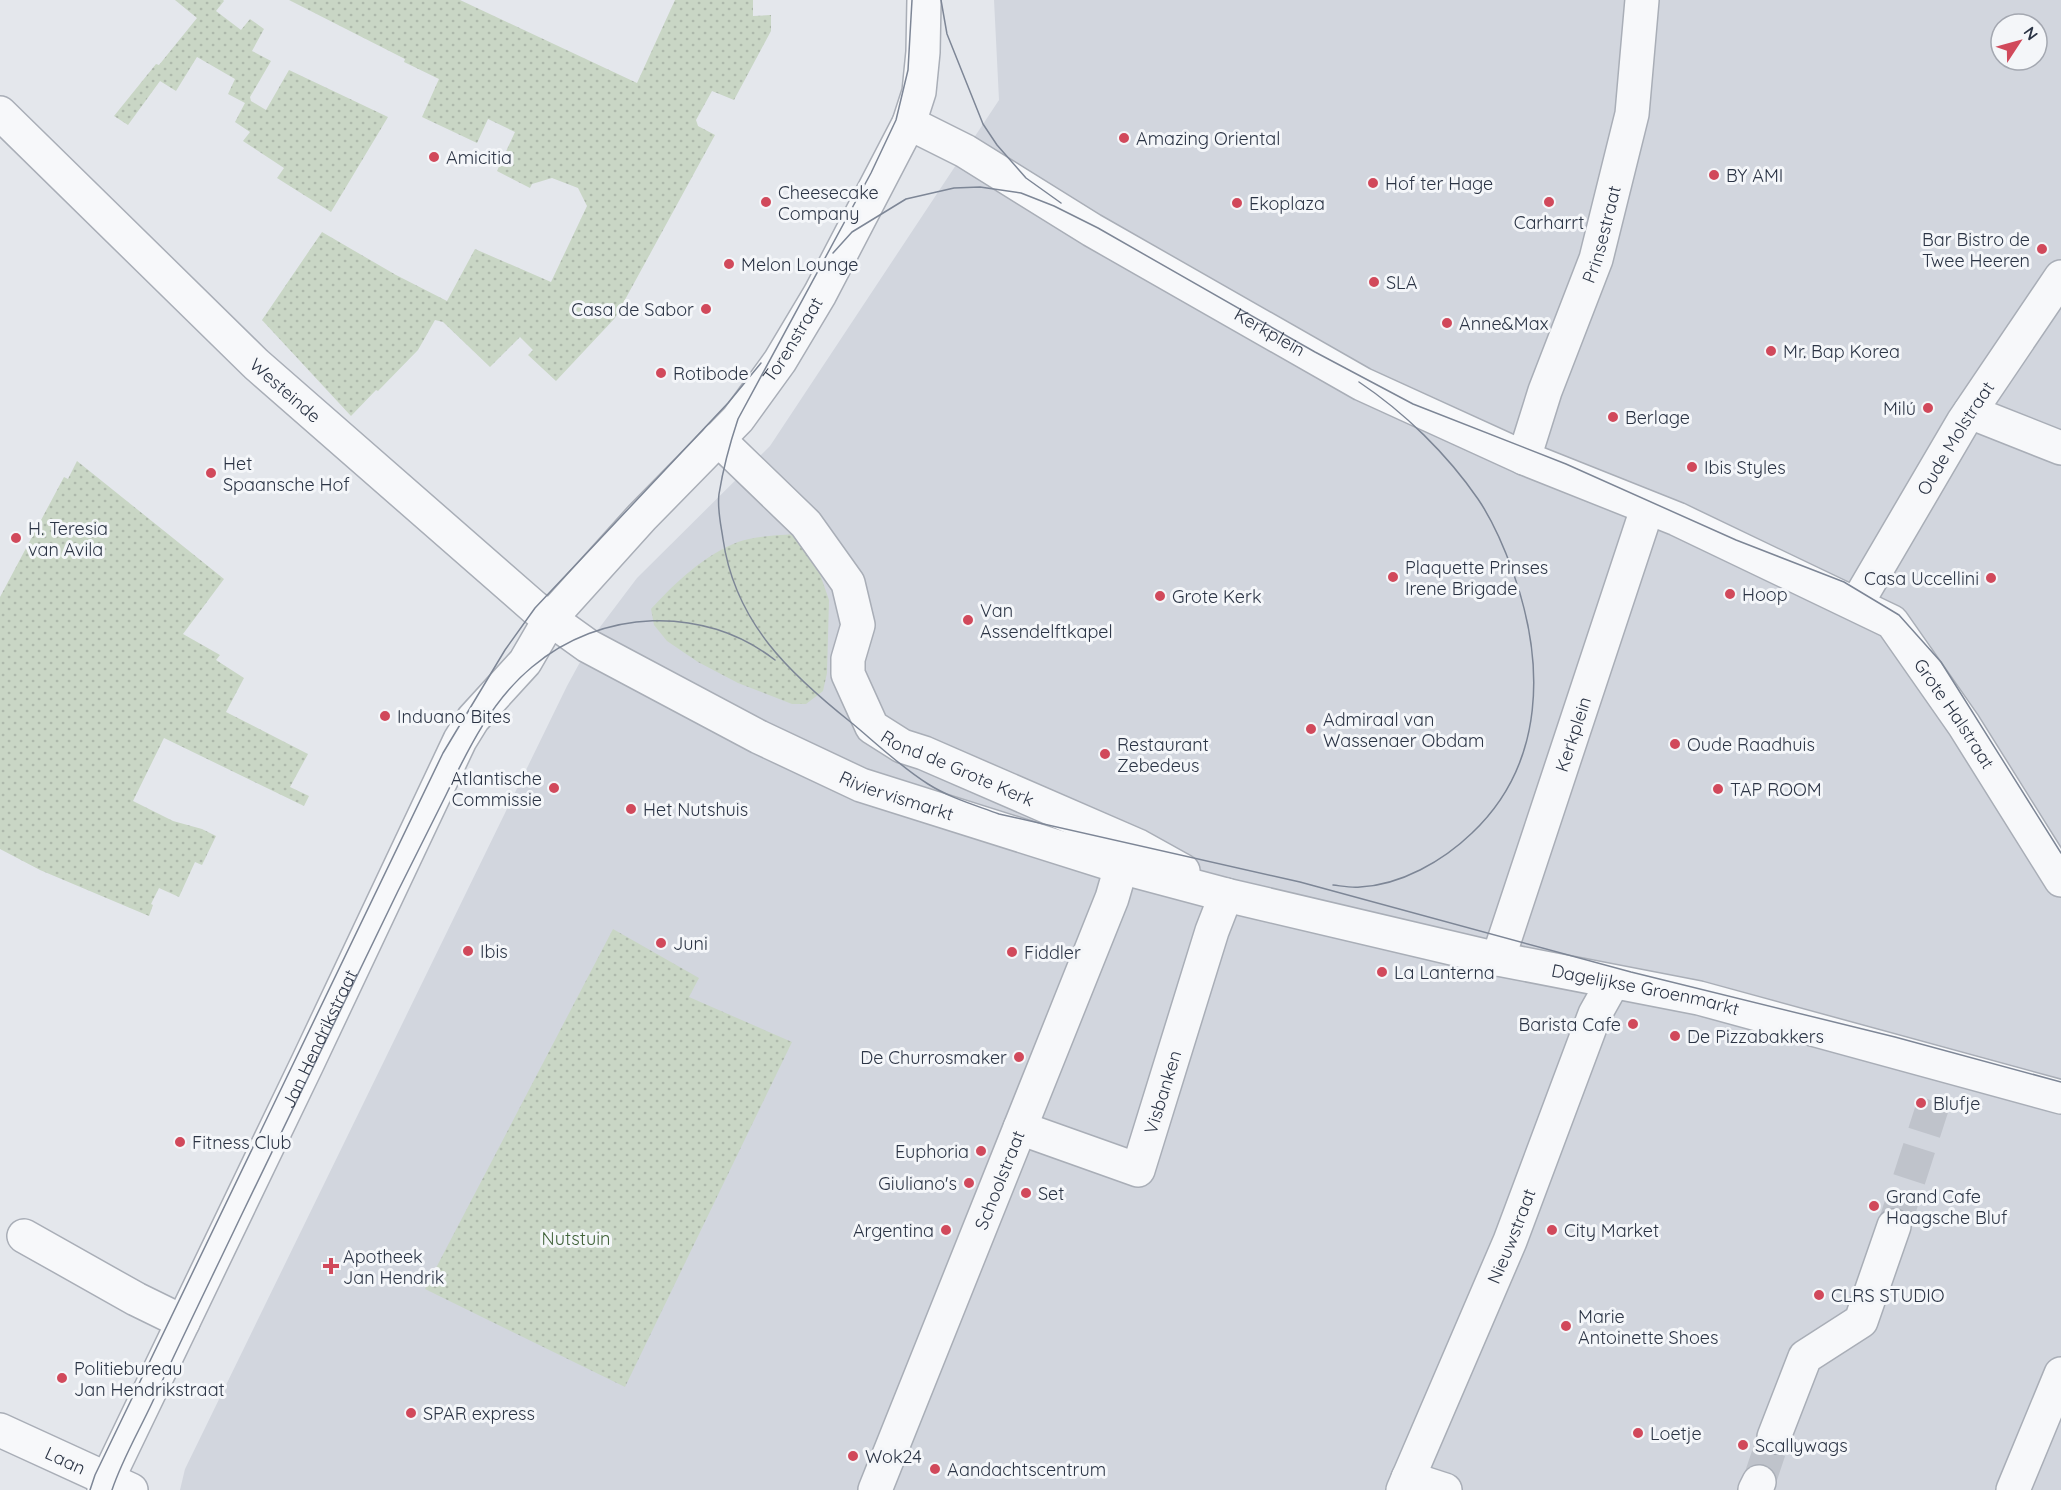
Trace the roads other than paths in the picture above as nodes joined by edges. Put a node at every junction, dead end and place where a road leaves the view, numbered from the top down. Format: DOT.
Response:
graph roads {
  1 [pos="924,0"];
  2 [pos="1642,0"];
  3 [pos="0,113"];
  4 [pos="909,123"];
  5 [pos="2061,277"];
  6 [pos="1970,412"];
  7 [pos="718,439"];
  8 [pos="2061,448"];
  9 [pos="1524,458"];
  10 [pos="1647,509"];
  11 [pos="1857,603"];
  12 [pos="550,619"];
  13 [pos="588,646"];
  14 [pos="1121,867"];
  15 [pos="2061,880"];
  16 [pos="1226,895"];
  17 [pos="1498,958"];
  18 [pos="1613,982"];
  19 [pos="2061,1096"];
  20 [pos="1020,1128"];
  21 [pos="1894,1226"];
  22 [pos="24,1236"];
  23 [pos="183,1322"];
  24 [pos="2061,1374"];
  25 [pos="0,1430"];
  26 [pos="1774,1437"];
  27 [pos="1406,1484"];
  28 [pos="114,1487"];
  29 [pos="875,1490"];
  30 [pos="1445,1490"];
  31 [pos="2013,1490"];
  1 -- 4 [label="street, Torenstraat"];
  2 -- 9 [label="street, Prinsestraat"];
  3 -- 12 [label="street, Westeinde"];
  4 -- 7 [label="street, Torenstraat"];
  4 -- 9 [label="street, Kerkplein"];
  5 -- 6 [label="street, Oude Molstraat"];
  6 -- 8 [label="street"];
  6 -- 11 [label="street, Oude Molstraat"];
  7 -- 12 [label="street, Torenstraat"];
  7 -- 16 [label="street, Rond de Grote Kerk"];
  9 -- 10 [label="street, Kerkplein"];
  10 -- 11 [label="street, Kerkplein"];
  10 -- 17 [label="street, Kerkplein"];
  11 -- 15 [label="street, Grote Halstraat"];
  12 -- 13 [label="street, Westeinde"];
  12 -- 23 [label="street, Jan Hendrikstraat"];
  13 -- 14 [label="street, Riviervismarkt"];
  14 -- 16 [label="street, Riviervismarkt"];
  14 -- 20 [label="street, Schoolstraat"];
  16 -- 17 [label="street, Dagelijkse Groenmarkt"];
  16 -- 20 [label="street, Visbanken"];
  17 -- 18 [label="street, Dagelijkse Groenmarkt"];
  18 -- 19 [label="street, Dagelijkse Groenmarkt"];
  18 -- 27 [label="street, Nieuwstraat"];
  20 -- 29 [label="street, Schoolstraat"];
  21 -- 26 [label="street"];
  22 -- 23 [label="street"];
  23 -- 28 [label="street, Jan Hendrikstraat"];
  24 -- 31 [label="street"];
  25 -- 28 [label="street, Laan"];
  27 -- 30 [label="street"];
}
